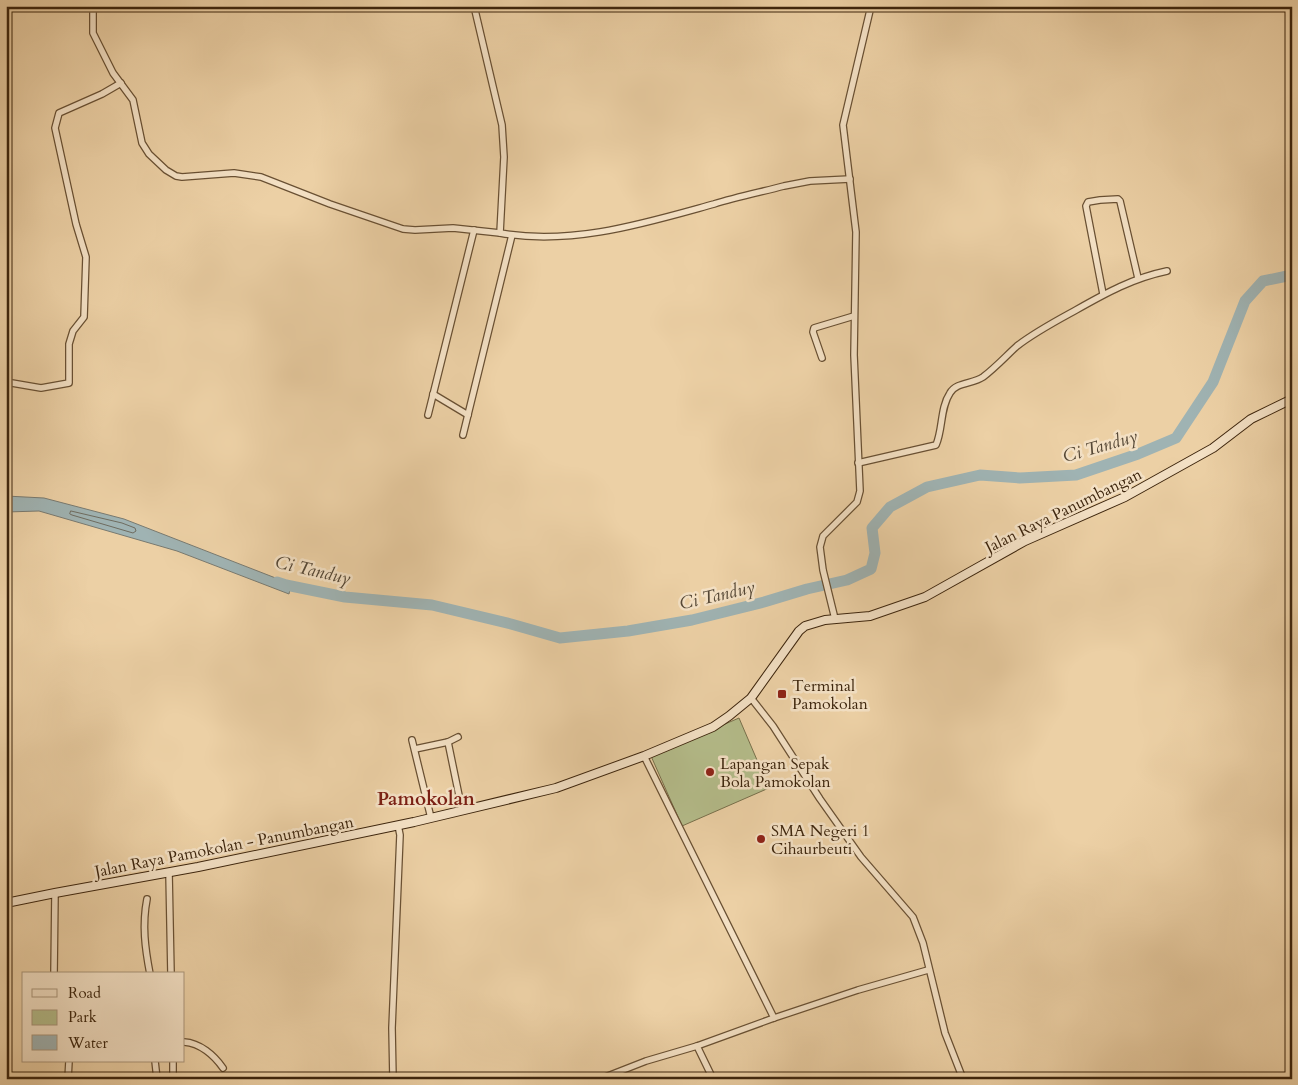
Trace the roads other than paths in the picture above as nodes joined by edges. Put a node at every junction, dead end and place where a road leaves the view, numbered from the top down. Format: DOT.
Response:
graph roads {
  1 [pos="93,6"];
  2 [pos="474,6"];
  3 [pos="871,6"];
  4 [pos="121,83"];
  5 [pos="850,179"];
  6 [pos="474,230"];
  7 [pos="500,233"];
  8 [pos="512,235"];
  9 [pos="1166,271"];
  10 [pos="1138,278"];
  11 [pos="1103,294"];
  12 [pos="854,316"];
  13 [pos="822,358"];
  14 [pos="6,382"];
  15 [pos="433,394"];
  16 [pos="1292,400"];
  17 [pos="428,415"];
  18 [pos="468,415"];
  19 [pos="463,435"];
  20 [pos="858,463"];
  21 [pos="835,619"];
  22 [pos="751,698"];
  23 [pos="458,737"];
  24 [pos="412,740"];
  25 [pos="448,742"];
  26 [pos="414,749"];
  27 [pos="644,756"];
  28 [pos="462,810"];
  29 [pos="431,818"];
  30 [pos="398,825"];
  31 [pos="169,873"];
  32 [pos="56,892"];
  33 [pos="147,899"];
  34 [pos="6,903"];
  35 [pos="928,970"];
  36 [pos="54,972"];
  37 [pos="150,972"];
  38 [pos="171,972"];
  39 [pos="774,1018"];
  40 [pos="185,1042"];
  41 [pos="697,1046"];
  42 [pos="69,1062"];
  43 [pos="155,1062"];
  44 [pos="173,1062"];
  45 [pos="223,1068"];
  46 [pos="68,1079"];
  47 [pos="157,1079"];
  48 [pos="173,1079"];
  49 [pos="393,1079"];
  50 [pos="600,1079"];
  51 [pos="713,1079"];
  52 [pos="963,1079"];
  1 -- 4 [label="street"];
  2 -- 7 [label="street"];
  3 -- 5 [label="street"];
  4 -- 6 [label="street"];
  4 -- 14 [label="street"];
  5 -- 8 [label="street"];
  5 -- 12 [label="street"];
  6 -- 7 [label="street"];
  6 -- 15 [label="street"];
  7 -- 8 [label="street"];
  8 -- 18 [label="street"];
  9 -- 10 [label="street"];
  10 -- 11 [label="street"];
  10 -- 11 [label="street"];
  11 -- 20 [label="street"];
  12 -- 13 [label="street"];
  12 -- 20 [label="street"];
  15 -- 17 [label="street"];
  15 -- 18 [label="street"];
  16 -- 21 [label="main road, Jalan Raya Panumbangan"];
  18 -- 19 [label="street"];
  20 -- 21 [label="street"];
  21 -- 22 [label="main road, Jalan Raya Pamokolan - Panumbangan"];
  22 -- 27 [label="main road, Jalan Raya Pamokolan - Panumbangan"];
  22 -- 35 [label="street"];
  23 -- 25 [label="street"];
  24 -- 26 [label="street"];
  25 -- 26 [label="street"];
  25 -- 28 [label="street"];
  26 -- 29 [label="street"];
  27 -- 28 [label="main road, Jalan Raya Pamokolan - Panumbangan"];
  27 -- 39 [label="street"];
  28 -- 29 [label="main road, Jalan Raya Pamokolan - Panumbangan"];
  29 -- 30 [label="main road, Jalan Raya Pamokolan - Panumbangan"];
  30 -- 31 [label="main road, Jalan Raya Pamokolan - Panumbangan"];
  30 -- 49 [label="street"];
  31 -- 32 [label="main road, Jalan Raya Pamokolan - Panumbangan"];
  31 -- 38 [label="street"];
  32 -- 34 [label="main road, Jalan Raya Pamokolan - Panumbangan"];
  32 -- 36 [label="street"];
  33 -- 37 [label="street"];
  35 -- 39 [label="street"];
  35 -- 52 [label="street"];
  39 -- 41 [label="street"];
  40 -- 45 [label="street"];
  41 -- 50 [label="street"];
  41 -- 51 [label="street"];
  42 -- 46 [label="street"];
  43 -- 47 [label="street"];
  44 -- 48 [label="street"];
}
